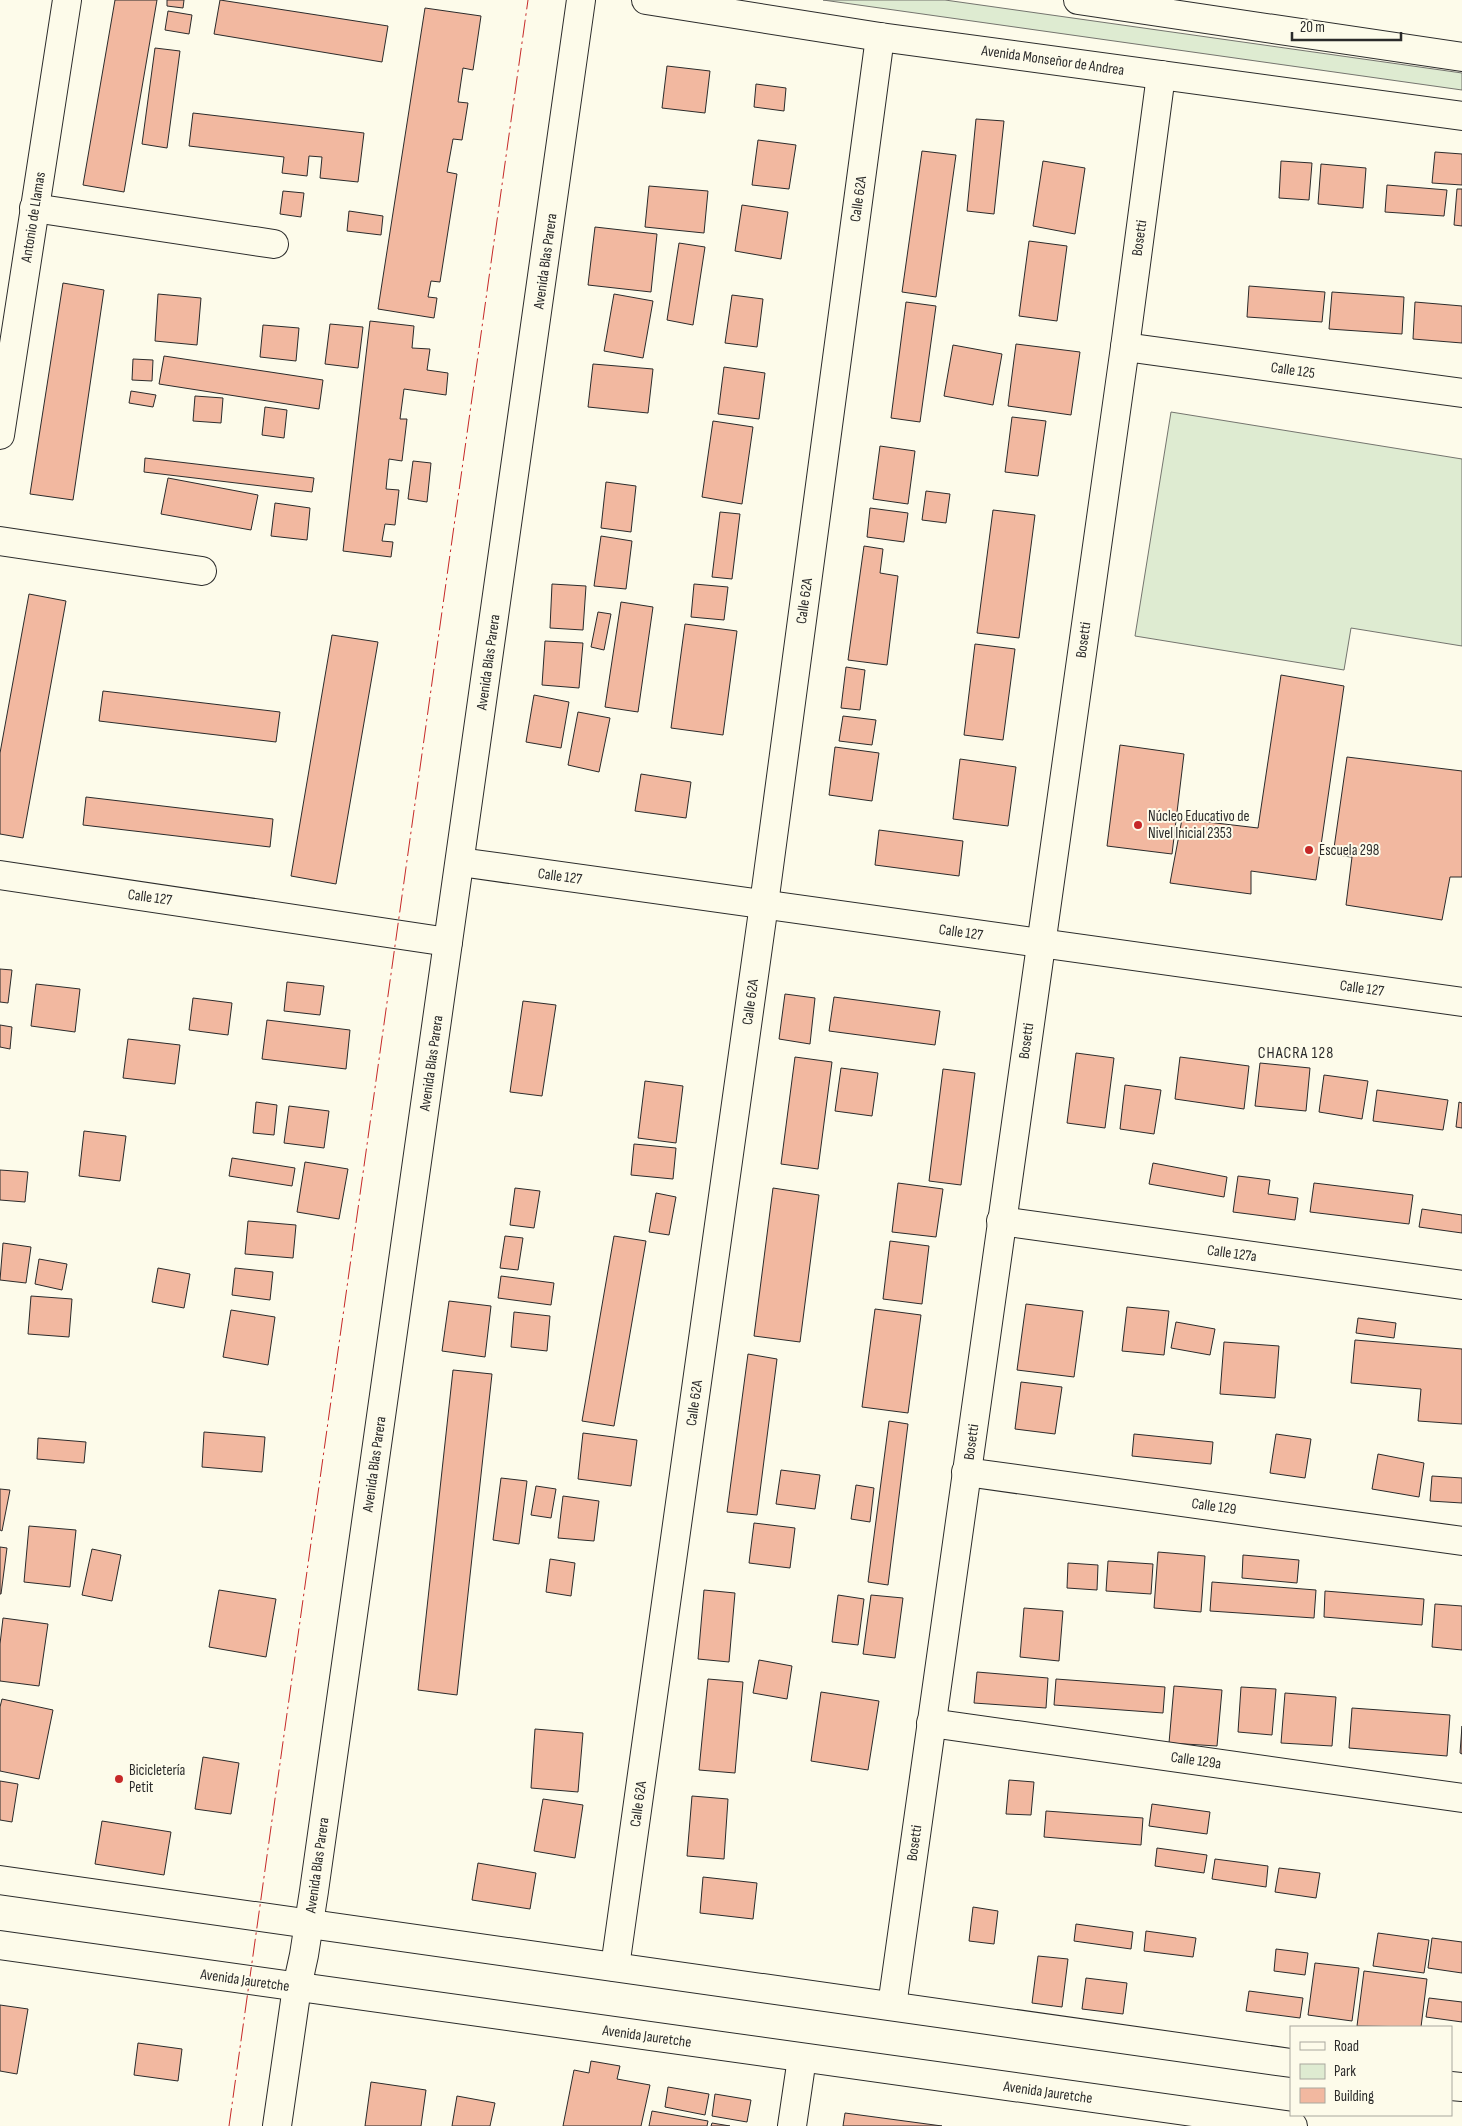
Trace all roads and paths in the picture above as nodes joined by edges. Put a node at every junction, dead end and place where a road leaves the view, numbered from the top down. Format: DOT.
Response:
graph roads {
  1 [pos="67,0"];
  2 [pos="581,0"];
  3 [pos="646,0"];
  4 [pos="1078,0"];
  5 [pos="880,37"];
  6 [pos="1462,56"];
  7 [pos="1161,75"];
  8 [pos="1462,116"];
  9 [pos="34,208"];
  10 [pos="274,244"];
  11 [pos="1125,347"];
  12 [pos="3,390"];
  13 [pos="1462,393"];
  14 [pos="0,435"];
  15 [pos="0,541"];
  16 [pos="202,571"];
  17 [pos="460,862"];
  18 [pos="0,875"];
  19 [pos="764,904"];
  20 [pos="448,942"];
  21 [pos="1040,943"];
  22 [pos="1462,1002"];
  23 [pos="1001,1221"];
  24 [pos="1462,1285"];
  25 [pos="966,1472"];
  26 [pos="1462,1541"];
  27 [pos="931,1723"];
  28 [pos="1462,1798"];
  29 [pos="0,1880"];
  30 [pos="309,1924"];
  31 [pos="0,1945"];
  32 [pos="615,1967"];
  33 [pos="296,1987"];
  34 [pos="892,2006"];
  35 [pos="802,2058"];
  36 [pos="1290,2063"];
  37 [pos="277,2126"];
  38 [pos="792,2126"];
  39 [pos="1293,2126"];
  1 -- 9 [label="street, Antonio de Llamas"];
  2 -- 17 [label="street, Avenida Blas Parera"];
  3 -- 5 [label="street, Avenida Monseñor de Andrea"];
  4 -- 6 [label="street"];
  5 -- 7 [label="street, Avenida Monseñor de Andrea"];
  5 -- 19 [label="street, Calle 62A"];
  7 -- 8 [label="street, Avenida Monseñor de Andrea"];
  7 -- 11 [label="street, Bosetti"];
  9 -- 10 [label="street"];
  9 -- 12 [label="street, Antonio de Llamas"];
  11 -- 13 [label="street, Calle 125"];
  11 -- 21 [label="street, Bosetti"];
  12 -- 14 [label="street, Antonio de Llamas"];
  15 -- 16 [label="street"];
  17 -- 19 [label="street, Calle 127"];
  17 -- 20 [label="street, Avenida Blas Parera"];
  18 -- 20 [label="street, Calle 127"];
  19 -- 21 [label="street, Calle 127"];
  19 -- 32 [label="street, Calle 62A"];
  20 -- 30 [label="street, Avenida Blas Parera"];
  21 -- 22 [label="street, Calle 127"];
  21 -- 23 [label="street, Bosetti"];
  23 -- 24 [label="street, Calle 127a"];
  23 -- 25 [label="street, Bosetti"];
  25 -- 26 [label="street, Calle 129"];
  25 -- 27 [label="street, Bosetti"];
  27 -- 28 [label="street, Calle 129a"];
  27 -- 34 [label="street, Bosetti"];
  29 -- 30 [label="street"];
  30 -- 32 [label="street"];
  30 -- 33 [label="street, Avenida Blas Parera"];
  31 -- 33 [label="street, Avenida Jauretche"];
  32 -- 34 [label="street"];
  33 -- 35 [label="street, Avenida Jauretche"];
  33 -- 37 [label="street, Avenida Blas Parera"];
  34 -- 36 [label="street"];
  35 -- 38 [label="street"];
  35 -- 39 [label="street, Avenida Jauretche"];
}
